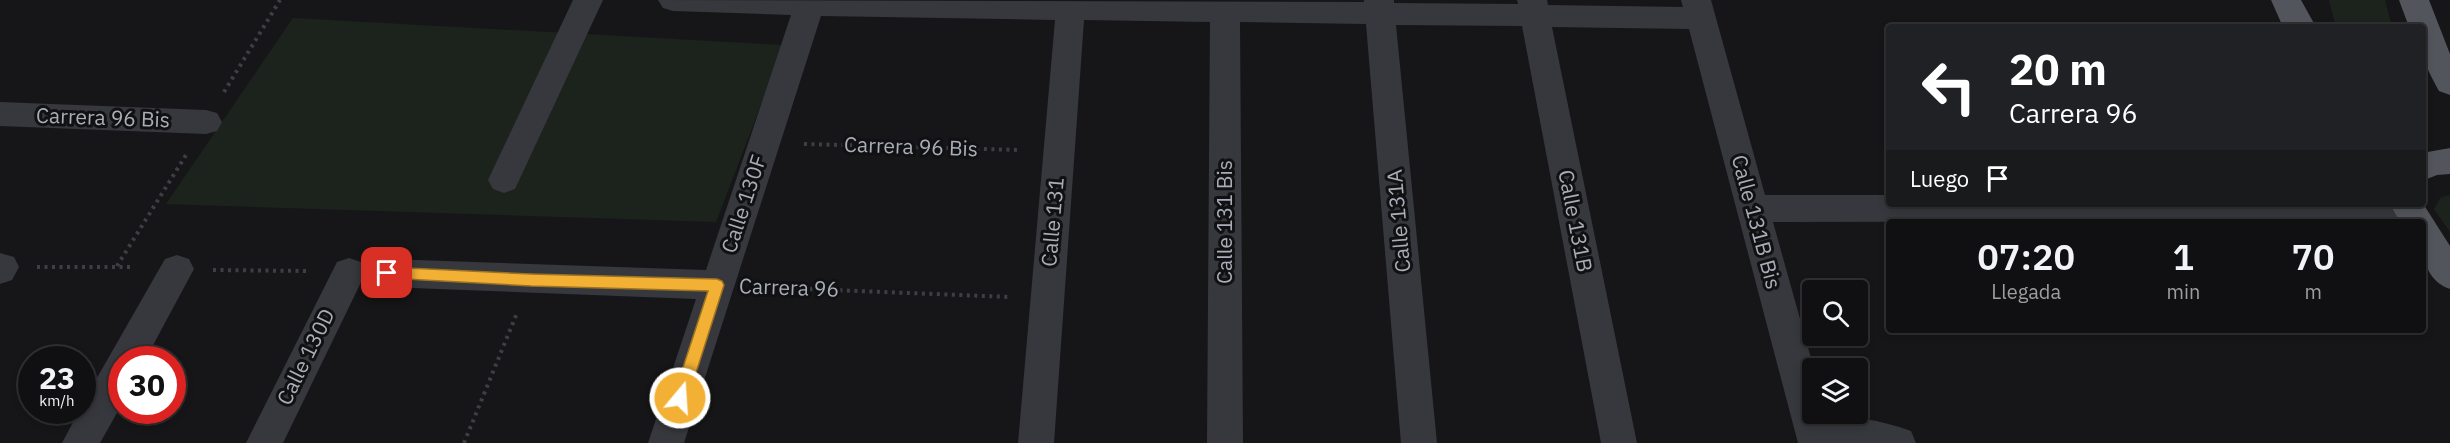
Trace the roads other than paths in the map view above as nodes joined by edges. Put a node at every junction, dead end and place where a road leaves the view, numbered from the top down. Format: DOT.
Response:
graph roads {
  1 [pos="588,0"];
  2 [pos="673,0"];
  3 [pos="2286,0"];
  4 [pos="2307,0"];
  5 [pos="2414,0"];
  6 [pos="810,2"];
  7 [pos="1070,4"];
  8 [pos="1225,5"];
  9 [pos="1379,7"];
  10 [pos="1533,8"];
  11 [pos="1699,9"];
  12 [pos="2298,24"];
  13 [pos="2317,24"];
  14 [pos="2420,24"];
  15 [pos="2428,55"];
  16 [pos="2450,83"];
  17 [pos="0,114"];
  18 [pos="206,122"];
  19 [pos="2450,161"];
  20 [pos="2426,166"];
  21 [pos="504,180"];
  22 [pos="1753,209"];
  23 [pos="2413,214"];
  24 [pos="2426,235"];
  25 [pos="177,269"];
  26 [pos="349,272"];
  27 [pos="387,273"];
  28 [pos="2450,275"];
  29 [pos="717,285"];
  30 [pos="134,346"];
  31 [pos="108,394"];
  32 [pos="1814,435"];
  33 [pos="80,443"];
  34 [pos="264,443"];
  35 [pos="666,443"];
  36 [pos="1036,443"];
  37 [pos="1225,443"];
  38 [pos="1419,443"];
  39 [pos="1619,443"];
  40 [pos="1898,443"];
  1 -- 21 [label="street"];
  2 -- 6 [label="street"];
  3 -- 12 [label="main road"];
  4 -- 13 [label="main road"];
  5 -- 14 [label="main road"];
  6 -- 7 [label="street"];
  6 -- 29 [label="street, Calle 130F"];
  7 -- 8 [label="street"];
  7 -- 36 [label="street, Calle 131"];
  8 -- 9 [label="street"];
  8 -- 37 [label="street, Calle 131 Bis"];
  9 -- 10 [label="street"];
  9 -- 38 [label="street, Calle 131A"];
  10 -- 11 [label="street"];
  10 -- 39 [label="street, Calle 131B"];
  11 -- 22 [label="street, Calle 131B Bis"];
  15 -- 16 [label="main road"];
  17 -- 18 [label="street, Carrera 96 Bis"];
  19 -- 20 [label="main road"];
  22 -- 23 [label="street"];
  22 -- 32 [label="street, Calle 131B Bis"];
  24 -- 28 [label="main road"];
  25 -- 30 [label="street"];
  26 -- 34 [label="street, Calle 130D"];
  27 -- 29 [label="street, Carrera 96"];
  29 -- 35 [label="street, Calle 130F"];
  31 -- 33 [label="street"];
  32 -- 40 [label="street"];
}
